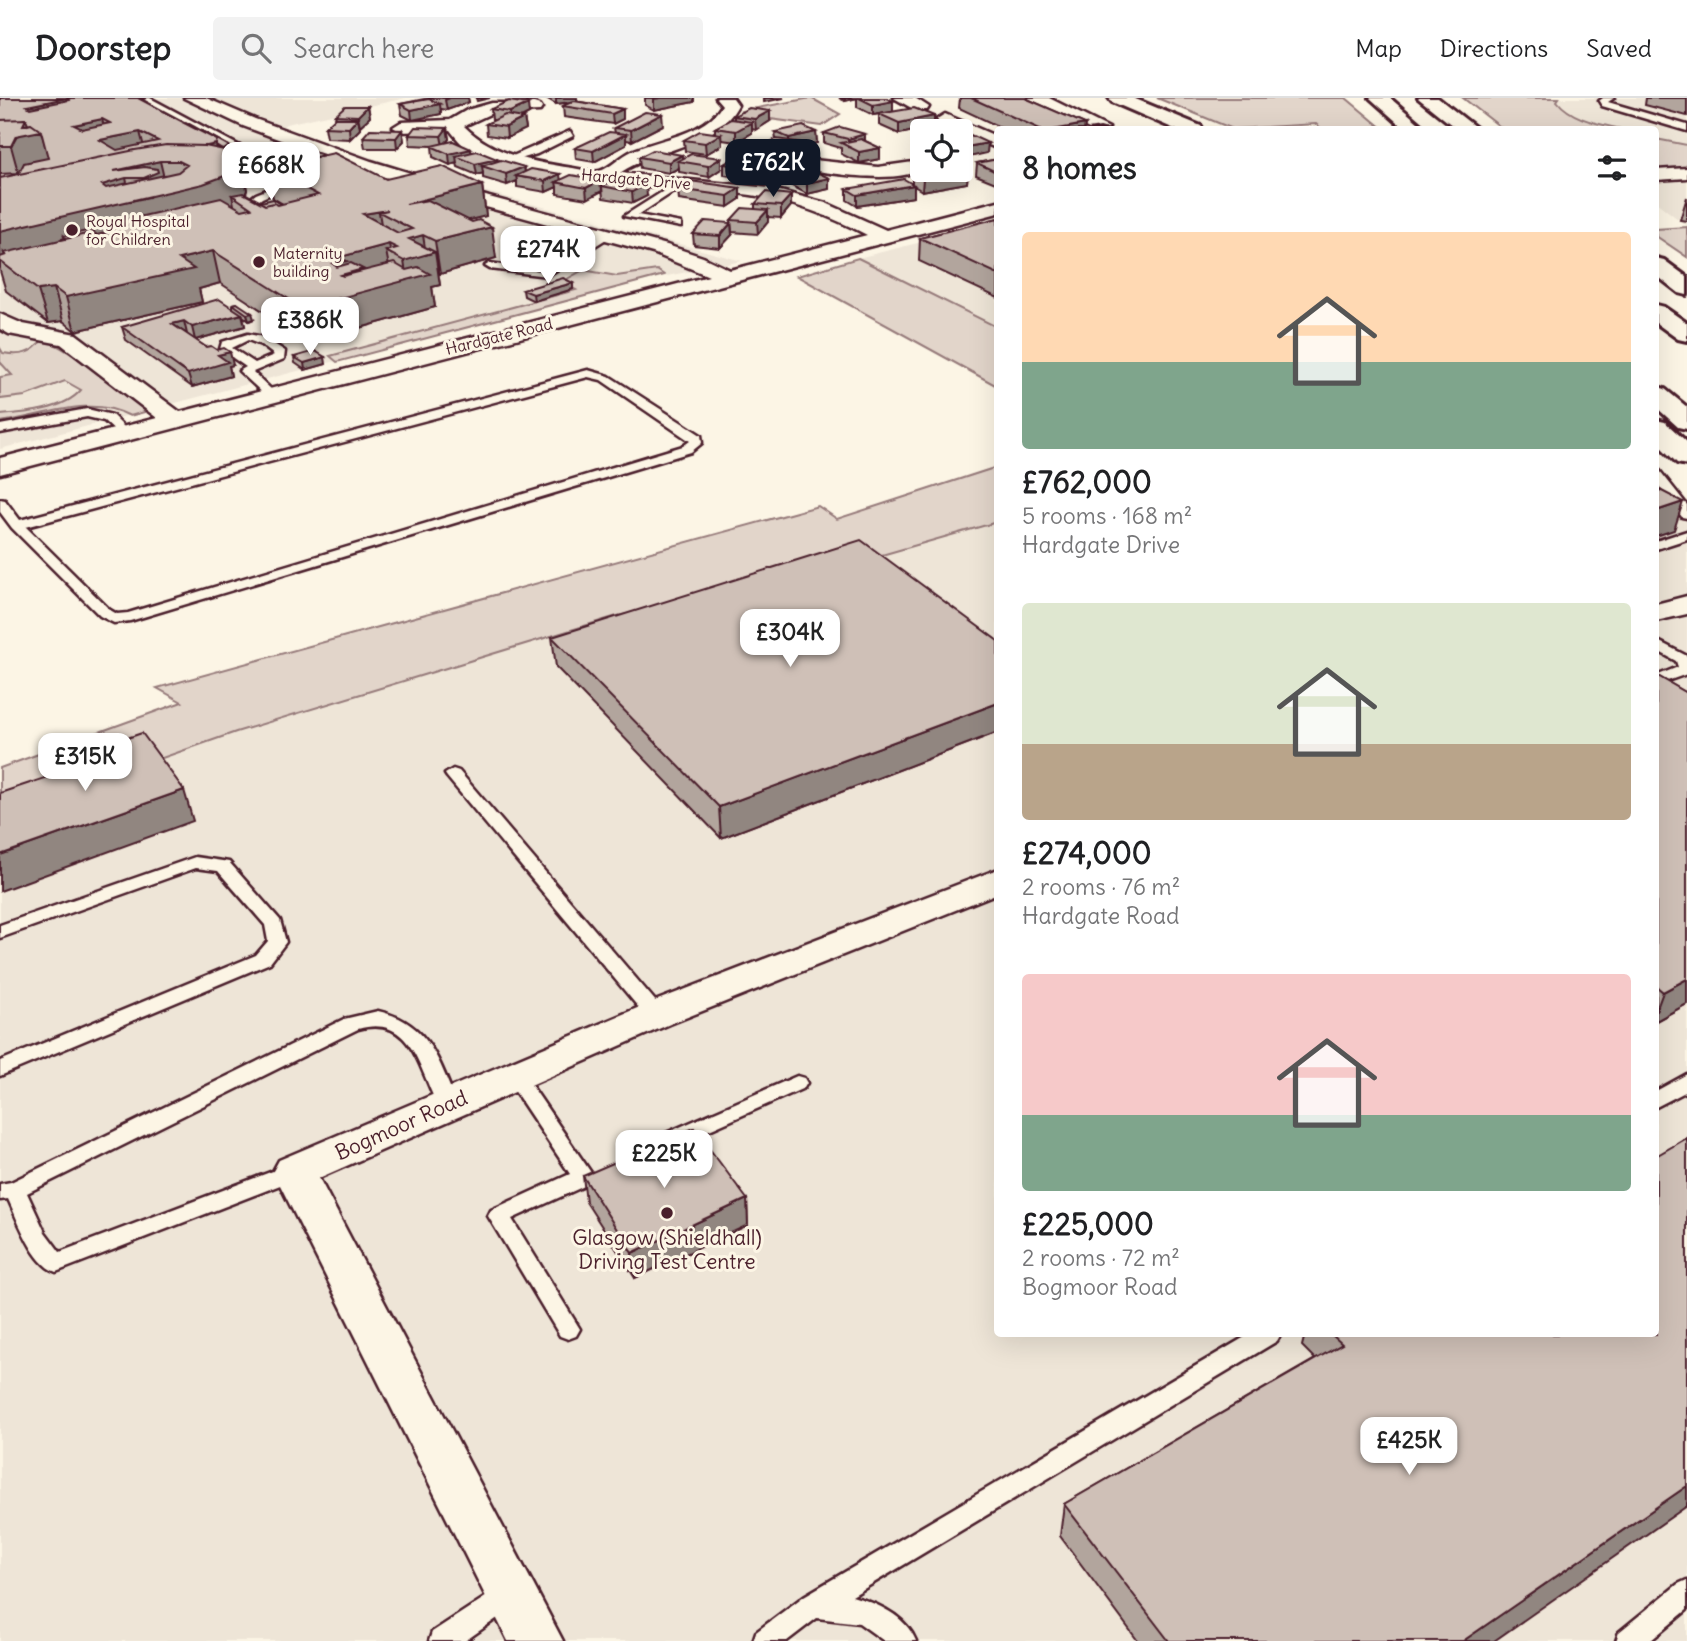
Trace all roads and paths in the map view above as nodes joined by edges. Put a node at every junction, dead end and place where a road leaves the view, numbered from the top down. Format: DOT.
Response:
graph roads {
  1 [pos="172,98"];
  2 [pos="192,98"];
  3 [pos="724,98"];
  4 [pos="902,98"];
  5 [pos="1064,98"];
  6 [pos="1379,98"];
  7 [pos="1427,98"];
  8 [pos="1448,98"];
  9 [pos="1610,98"];
  10 [pos="148,100"];
  11 [pos="1039,100"];
  12 [pos="1110,100"];
  13 [pos="522,104"];
  14 [pos="921,107"];
  15 [pos="454,125"];
  16 [pos="394,126"];
  17 [pos="1097,126"];
  18 [pos="1156,126"];
  19 [pos="1183,126"];
  20 [pos="1413,126"];
  21 [pos="1465,126"];
  22 [pos="1480,126"];
  23 [pos="1687,128"];
  24 [pos="570,134"];
  25 [pos="973,134"];
  26 [pos="994,142"];
  27 [pos="510,159"];
  28 [pos="910,167"];
  29 [pos="375,168"];
  30 [pos="1687,173"];
  31 [pos="354,174"];
  32 [pos="1659,175"];
  33 [pos="603,178"];
  34 [pos="681,183"];
  35 [pos="751,190"];
  36 [pos="244,208"];
  37 [pos="994,208"];
  38 [pos="231,215"];
  39 [pos="266,218"];
  40 [pos="678,225"];
  41 [pos="608,234"];
  42 [pos="883,236"];
  43 [pos="490,265"];
  44 [pos="1659,267"];
  45 [pos="728,277"];
  46 [pos="1682,284"];
  47 [pos="1659,314"];
  48 [pos="0,320"];
  49 [pos="1687,334"];
  50 [pos="254,367"];
  51 [pos="270,394"];
  52 [pos="1659,397"];
  53 [pos="174,419"];
  54 [pos="1687,421"];
  55 [pos="0,429"];
  56 [pos="1659,431"];
  57 [pos="124,433"];
  58 [pos="1687,457"];
  59 [pos="0,466"];
  60 [pos="1659,478"];
  61 [pos="0,503"];
  62 [pos="1687,514"];
  63 [pos="17,525"];
  64 [pos="1687,535"];
  65 [pos="1659,544"];
  66 [pos="1687,605"];
  67 [pos="1659,612"];
  68 [pos="1659,646"];
  69 [pos="1687,669"];
  70 [pos="1659,680"];
  71 [pos="453,774"];
  72 [pos="994,882"];
  73 [pos="0,932"];
  74 [pos="656,1015"];
  75 [pos="0,1069"];
  76 [pos="514,1075"];
  77 [pos="1687,1081"];
  78 [pos="797,1083"];
  79 [pos="1659,1095"];
  80 [pos="447,1104"];
  81 [pos="659,1144"];
  82 [pos="294,1171"];
  83 [pos="8,1191"];
  84 [pos="568,1329"];
  85 [pos="1264,1337"];
  86 [pos="1687,1593"];
  87 [pos="510,1594"];
  88 [pos="813,1605"];
  89 [pos="442,1641"];
  90 [pos="536,1641"];
  91 [pos="766,1641"];
  92 [pos="903,1641"];
  93 [pos="1629,1641"];
  1 -- 10 [label="lane"];
  2 -- 29 [label="street"];
  3 -- 33 [label="street"];
  4 -- 14 [label="street"];
  5 -- 11 [label="street"];
  6 -- 20 [label="main road"];
  7 -- 21 [label="main road"];
  8 -- 22 [label="main road"];
  9 -- 23 [label="lane"];
  10 -- 36 [label="lane"];
  11 -- 17 [label="street"];
  12 -- 18 [label="main road"];
  12 -- 19 [label="main road"];
  13 -- 15 [label="street"];
  15 -- 16 [label="street"];
  15 -- 27 [label="street, Hardgate Drive"];
  24 -- 27 [label="lane"];
  25 -- 26 [label="street"];
  27 -- 33 [label="street, Hardgate Drive"];
  28 -- 35 [label="street"];
  29 -- 31 [label="lane"];
  29 -- 41 [label="street"];
  30 -- 32 [label="street"];
  33 -- 34 [label="street, Hardgate Drive"];
  34 -- 35 [label="street, Hardgate Drive"];
  34 -- 40 [label="lane"];
  35 -- 42 [label="street, Hardgate Drive"];
  36 -- 38 [label="lane"];
  36 -- 39 [label="lane"];
  37 -- 42 [label="street, Hardgate Road"];
  41 -- 43 [label="lane"];
  41 -- 45 [label="street"];
  42 -- 45 [label="street, Hardgate Road"];
  44 -- 46 [label="main road"];
  45 -- 51 [label="street, Hardgate Road"];
  47 -- 49 [label="main road"];
  48 -- 53 [label="street"];
  50 -- 51 [label="lane"];
  51 -- 53 [label="street, Hardgate Road"];
  52 -- 54 [label="main road"];
  53 -- 57 [label="street, Hardgate Road"];
  55 -- 57 [label="lane"];
  56 -- 58 [label="main road"];
  57 -- 59 [label="street, Hardgate Road"];
  60 -- 62 [label="lane"];
  61 -- 63 [label="lane"];
  63 -- 63 [label="lane"];
  64 -- 65 [label="lane"];
  66 -- 67 [label="street"];
  68 -- 69 [label="lane"];
  69 -- 70 [label="lane"];
  71 -- 74 [label="lane"];
  72 -- 74 [label="street, Bogmoor Road"];
  73 -- 75 [label="lane"];
  74 -- 76 [label="street, Bogmoor Road"];
  76 -- 80 [label="street, Bogmoor Road"];
  76 -- 84 [label="lane"];
  77 -- 79 [label="lane"];
  78 -- 81 [label="lane"];
  80 -- 82 [label="street, Bogmoor Road"];
  80 -- 83 [label="lane"];
  82 -- 83 [label="lane"];
  82 -- 87 [label="street"];
  85 -- 88 [label="lane"];
  86 -- 93 [label="lane"];
  87 -- 89 [label="lane"];
  87 -- 90 [label="street"];
  88 -- 91 [label="lane"];
  88 -- 92 [label="lane"];
}
